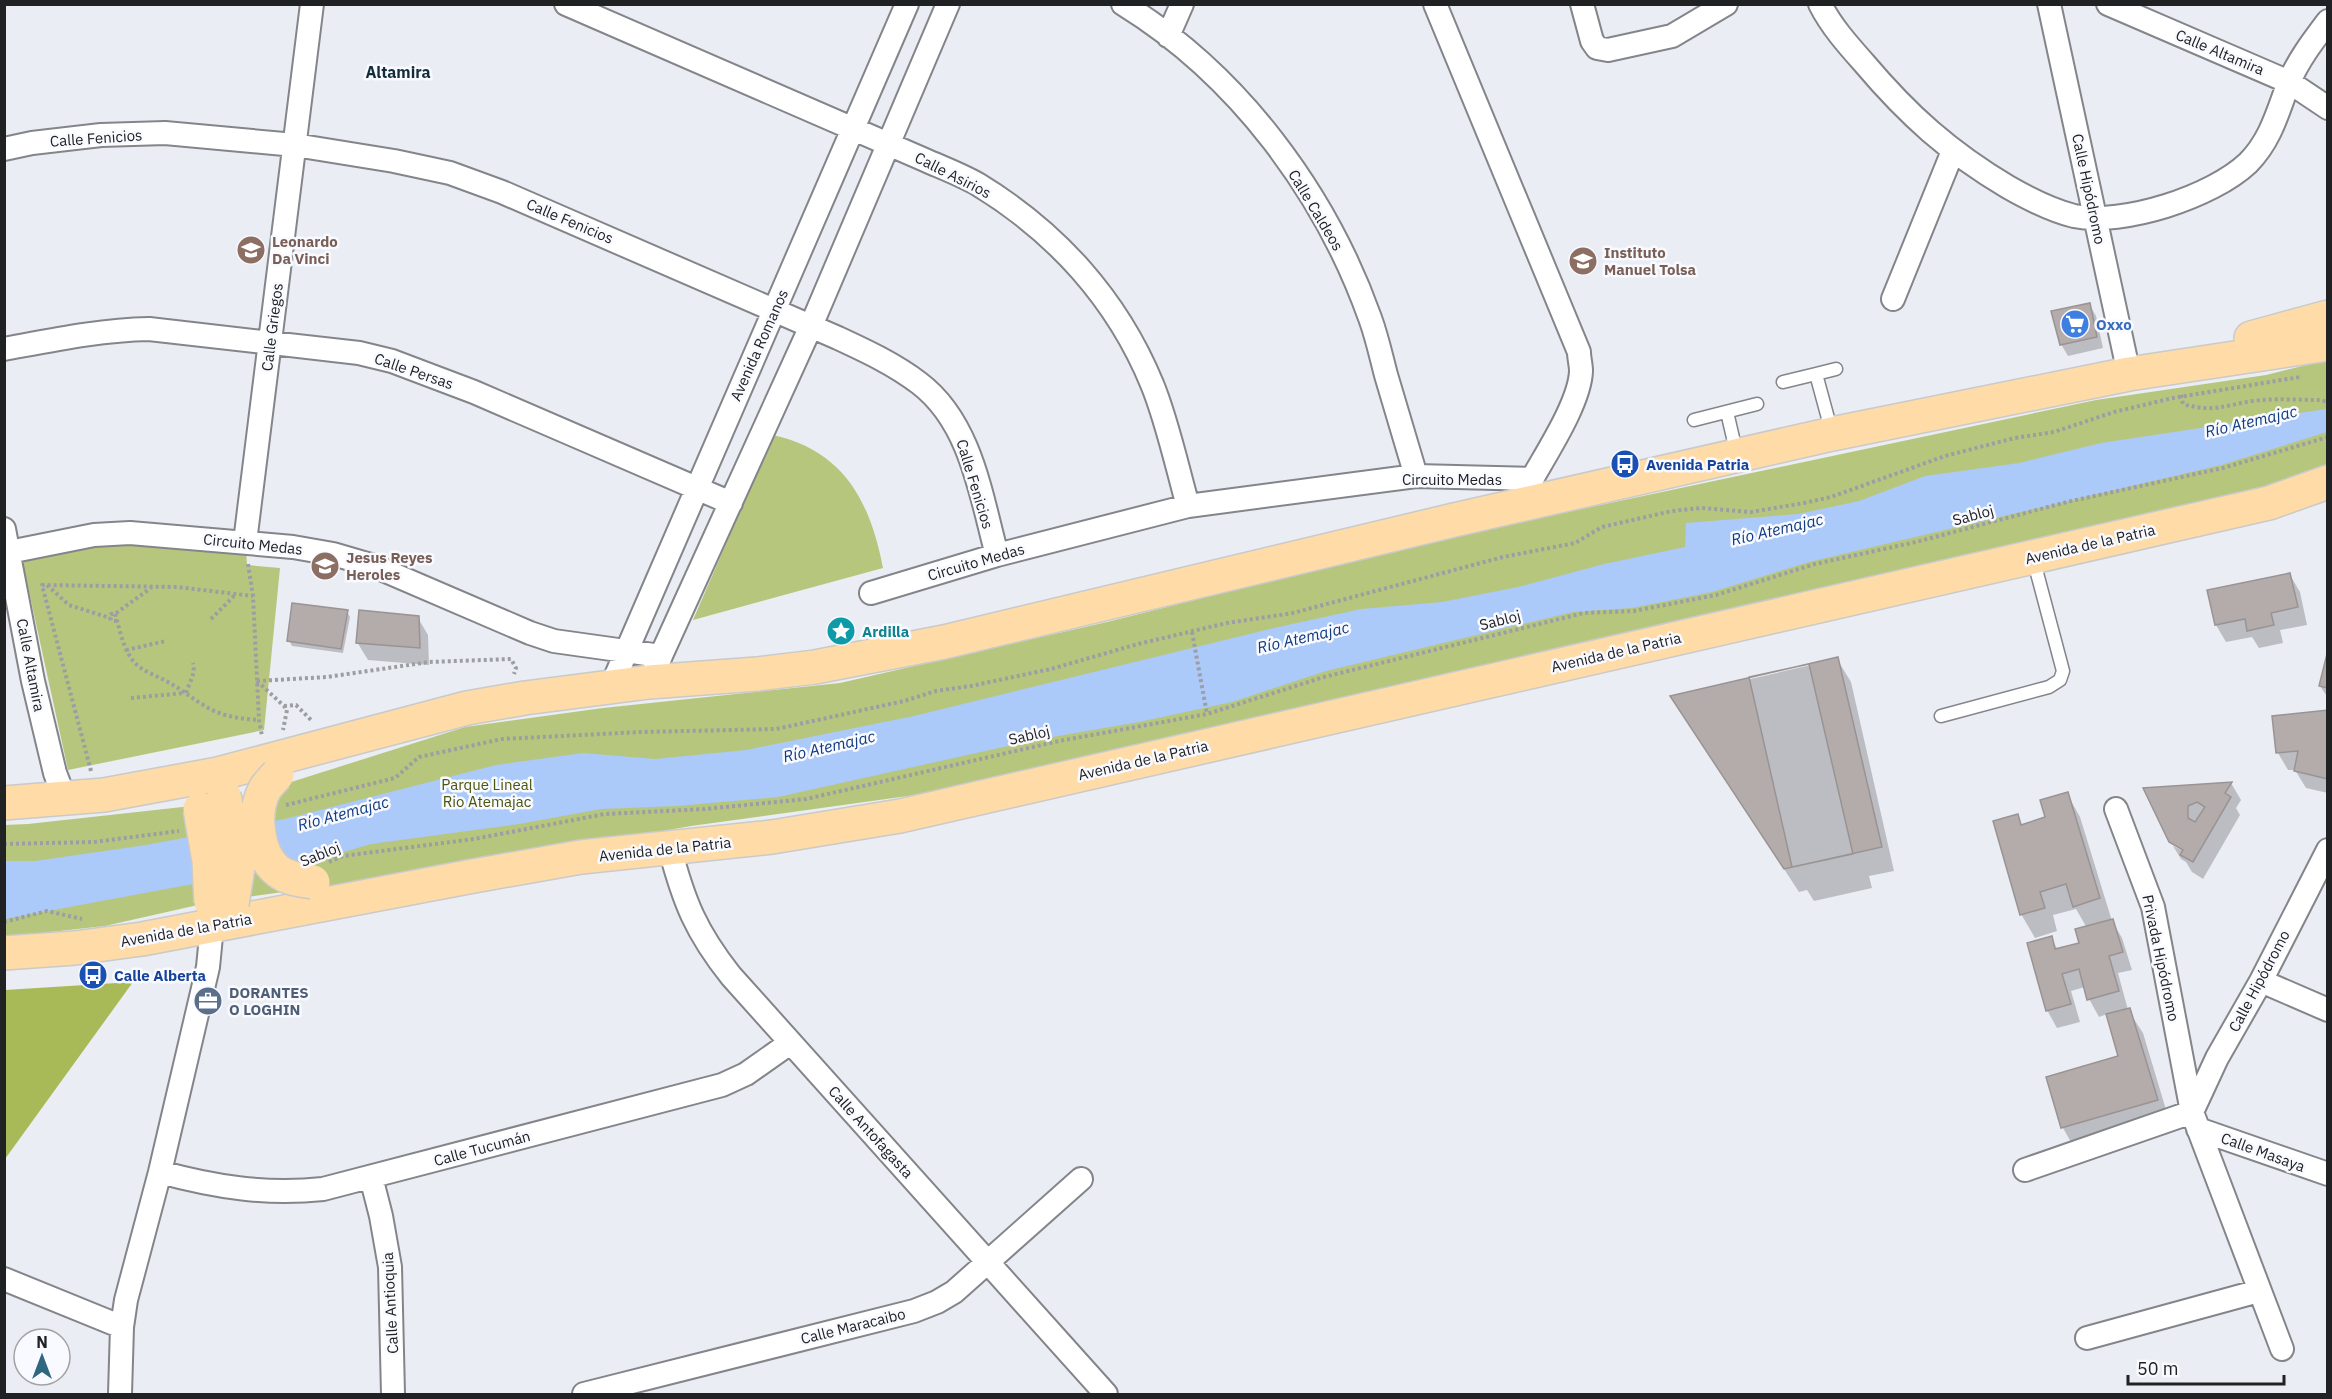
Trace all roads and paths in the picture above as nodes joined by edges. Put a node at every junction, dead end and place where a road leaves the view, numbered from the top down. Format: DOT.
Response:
graph roads {
  1 [pos="312,4"];
  2 [pos="566,4"];
  3 [pos="907,4"];
  4 [pos="948,4"];
  5 [pos="1123,4"];
  6 [pos="1182,4"];
  7 [pos="1435,4"];
  8 [pos="1582,4"];
  9 [pos="1726,4"];
  10 [pos="1820,4"];
  11 [pos="2049,4"];
  12 [pos="2108,4"];
  13 [pos="2328,21"];
  14 [pos="1168,36"];
  15 [pos="2289,82"];
  16 [pos="2328,108"];
  17 [pos="854,129"];
  18 [pos="889,144"];
  19 [pos="295,145"];
  20 [pos="4,148"];
  21 [pos="1953,151"];
  22 [pos="2095,218"];
  23 [pos="1893,299"];
  24 [pos="774,310"];
  25 [pos="2328,317"];
  26 [pos="811,326"];
  27 [pos="270,342"];
  28 [pos="2328,344"];
  29 [pos="4,349"];
  30 [pos="1836,369"];
  31 [pos="1816,374"];
  32 [pos="2129,374"];
  33 [pos="2306,376"];
  34 [pos="1783,382"];
  35 [pos="2175,388"];
  36 [pos="2328,402"];
  37 [pos="1757,404"];
  38 [pos="1726,412"];
  39 [pos="1694,420"];
  40 [pos="1832,434"];
  41 [pos="2328,437"];
  42 [pos="1737,456"];
  43 [pos="1416,476"];
  44 [pos="2328,482"];
  45 [pos="697,488"];
  46 [pos="1542,488"];
  47 [pos="2328,501"];
  48 [pos="731,503"];
  49 [pos="2269,503"];
  50 [pos="1188,506"];
  51 [pos="4,529"];
  52 [pos="245,542"];
  53 [pos="9,552"];
  54 [pos="997,555"];
  55 [pos="2033,557"];
  56 [pos="10,582"];
  57 [pos="47,585"];
  58 [pos="153,586"];
  59 [pos="872,593"];
  60 [pos="235,596"];
  61 [pos="253,596"];
  62 [pos="115,614"];
  63 [pos="110,618"];
  64 [pos="211,619"];
  65 [pos="117,621"];
  66 [pos="1192,632"];
  67 [pos="166,641"];
  68 [pos="126,650"];
  69 [pos="626,651"];
  70 [pos="193,663"];
  71 [pos="655,669"];
  72 [pos="257,681"];
  73 [pos="611,687"];
  74 [pos="186,693"];
  75 [pos="131,698"];
  76 [pos="284,706"];
  77 [pos="1207,714"];
  78 [pos="1941,716"];
  79 [pos="426,718"];
  80 [pos="259,720"];
  81 [pos="316,725"];
  82 [pos="279,740"];
  83 [pos="263,741"];
  84 [pos="277,775"];
  85 [pos="93,777"];
  86 [pos="395,778"];
  87 [pos="209,790"];
  88 [pos="65,799"];
  89 [pos="4,803"];
  90 [pos="2116,809"];
  91 [pos="670,849"];
  92 [pos="2328,850"];
  93 [pos="468,877"];
  94 [pos="304,881"];
  95 [pos="218,911"];
  96 [pos="85,920"];
  97 [pos="4,922"];
  98 [pos="4,953"];
  99 [pos="2261,981"];
  100 [pos="2328,1010"];
  101 [pos="790,1043"];
  102 [pos="2195,1120"];
  103 [pos="2025,1170"];
  104 [pos="160,1172"];
  105 [pos="2328,1174"];
  106 [pos="371,1177"];
  107 [pos="1081,1179"];
  108 [pos="988,1260"];
  109 [pos="4,1279"];
  110 [pos="2259,1291"];
  111 [pos="122,1327"];
  112 [pos="2087,1338"];
  113 [pos="2282,1349"];
  114 [pos="120,1395"];
  115 [pos="393,1395"];
  116 [pos="584,1395"];
  117 [pos="1106,1395"];
  1 -- 19 [label="street, Calle Griegos"];
  2 -- 17 [label="street, Calle Asirios"];
  3 -- 17 [label="street, Avenida Romanos"];
  4 -- 18 [label="street"];
  5 -- 14 [label="street, Calle Caldeos"];
  6 -- 14 [label="street"];
  7 -- 46 [label="street"];
  8 -- 9 [label="street"];
  10 -- 21 [label="street"];
  11 -- 22 [label="street, Calle Hipódromo"];
  12 -- 15 [label="street, Calle Altamira"];
  13 -- 15 [label="street"];
  14 -- 43 [label="street, Calle Caldeos"];
  15 -- 16 [label="street, Calle Altamira"];
  15 -- 22 [label="street"];
  17 -- 18 [label="street, Calle Asirios"];
  17 -- 24 [label="street, Avenida Romanos"];
  18 -- 26 [label="street"];
  18 -- 50 [label="street, Calle Asirios"];
  19 -- 20 [label="street, Calle Fenicios"];
  19 -- 24 [label="street, Calle Fenicios"];
  19 -- 27 [label="street, Calle Griegos"];
  21 -- 22 [label="street"];
  21 -- 23 [label="street"];
  22 -- 32 [label="street, Calle Hipódromo"];
  24 -- 26 [label="street, Calle Fenicios"];
  24 -- 45 [label="street, Avenida Romanos"];
  25 -- 32 [label="main road"];
  26 -- 48 [label="street"];
  26 -- 54 [label="street, Calle Fenicios"];
  27 -- 29 [label="street, Calle Persas"];
  27 -- 45 [label="street, Calle Persas"];
  27 -- 52 [label="street, Calle Griegos"];
  28 -- 35 [label="main road"];
  30 -- 31 [label="lane"];
  31 -- 34 [label="lane"];
  31 -- 40 [label="lane"];
  32 -- 35 [label="main road"];
  32 -- 40 [label="main road"];
  33 -- 35 [label="path"];
  35 -- 36 [label="path"];
  35 -- 66 [label="path"];
  37 -- 38 [label="lane"];
  38 -- 39 [label="lane"];
  38 -- 42 [label="lane"];
  40 -- 42 [label="main road"];
  41 -- 77 [label="path, Sabloj"];
  42 -- 46 [label="main road"];
  43 -- 46 [label="street, Circuito Medas"];
  43 -- 50 [label="street, Circuito Medas"];
  44 -- 49 [label="main road, Avenida de la Patria"];
  45 -- 48 [label="street, Calle Persas"];
  45 -- 69 [label="street, Avenida Romanos"];
  46 -- 71 [label="main road"];
  47 -- 49 [label="main road, Avenida de la Patria"];
  48 -- 71 [label="street"];
  49 -- 55 [label="main road, Avenida de la Patria"];
  50 -- 54 [label="street, Circuito Medas"];
  51 -- 53 [label="street, Calle Altamira"];
  52 -- 53 [label="street, Circuito Medas"];
  52 -- 61 [label="path"];
  52 -- 69 [label="street, Circuito Medas"];
  53 -- 56 [label="street, Calle Altamira"];
  54 -- 59 [label="street, Circuito Medas"];
  55 -- 78 [label="lane"];
  55 -- 91 [label="main road, Avenida de la Patria"];
  56 -- 88 [label="street, Calle Altamira"];
  57 -- 58 [label="path"];
  57 -- 63 [label="path"];
  57 -- 85 [label="path"];
  58 -- 60 [label="path"];
  58 -- 62 [label="path"];
  60 -- 61 [label="path"];
  60 -- 64 [label="path"];
  61 -- 72 [label="path"];
  62 -- 63 [label="path"];
  62 -- 65 [label="path"];
  63 -- 65 [label="path"];
  65 -- 68 [label="path"];
  66 -- 77 [label="path"];
  66 -- 86 [label="path"];
  67 -- 68 [label="path"];
  68 -- 74 [label="path"];
  69 -- 71 [label="street, Circuito Medas"];
  69 -- 73 [label="street, Avenida Romanos"];
  70 -- 74 [label="path"];
  71 -- 73 [label="main road"];
  72 -- 76 [label="path"];
  72 -- 80 [label="path"];
  73 -- 79 [label="main road"];
  74 -- 75 [label="path"];
  74 -- 80 [label="path"];
  76 -- 81 [label="path"];
  76 -- 82 [label="path"];
  77 -- 94 [label="path, Sabloj"];
  79 -- 84 [label="main road"];
  79 -- 87 [label="main road"];
  80 -- 83 [label="path"];
  84 -- 87 [label="main road"];
  84 -- 94 [label="main road, bridge"];
  87 -- 88 [label="main road"];
  87 -- 95 [label="main road, bridge"];
  88 -- 89 [label="main road"];
  90 -- 102 [label="street, Privada Hipódromo"];
  91 -- 93 [label="main road, Avenida de la Patria"];
  91 -- 101 [label="street, Calle Antofagasta"];
  92 -- 99 [label="street, Calle Hipódromo"];
  93 -- 94 [label="main road"];
  93 -- 95 [label="main road, Avenida de la Patria"];
  95 -- 98 [label="main road, Avenida de la Patria"];
  95 -- 104 [label="street"];
  96 -- 97 [label="path"];
  99 -- 100 [label="street"];
  99 -- 102 [label="street, Calle Hipódromo"];
  101 -- 106 [label="street, Calle Tucumán"];
  101 -- 108 [label="street, Calle Antofagasta"];
  102 -- 103 [label="street"];
  102 -- 105 [label="street, Calle Masaya"];
  102 -- 110 [label="street, Privada Hipódromo"];
  104 -- 106 [label="street, Calle Tucumán"];
  104 -- 111 [label="street"];
  106 -- 115 [label="street, Calle Antioquia"];
  107 -- 108 [label="street, Calle Maracaibo"];
  108 -- 116 [label="street, Calle Maracaibo"];
  108 -- 117 [label="street, Calle Antofagasta"];
  109 -- 111 [label="street"];
  110 -- 112 [label="street"];
  110 -- 113 [label="street, Privada Hipódromo"];
  111 -- 114 [label="street"];
}
